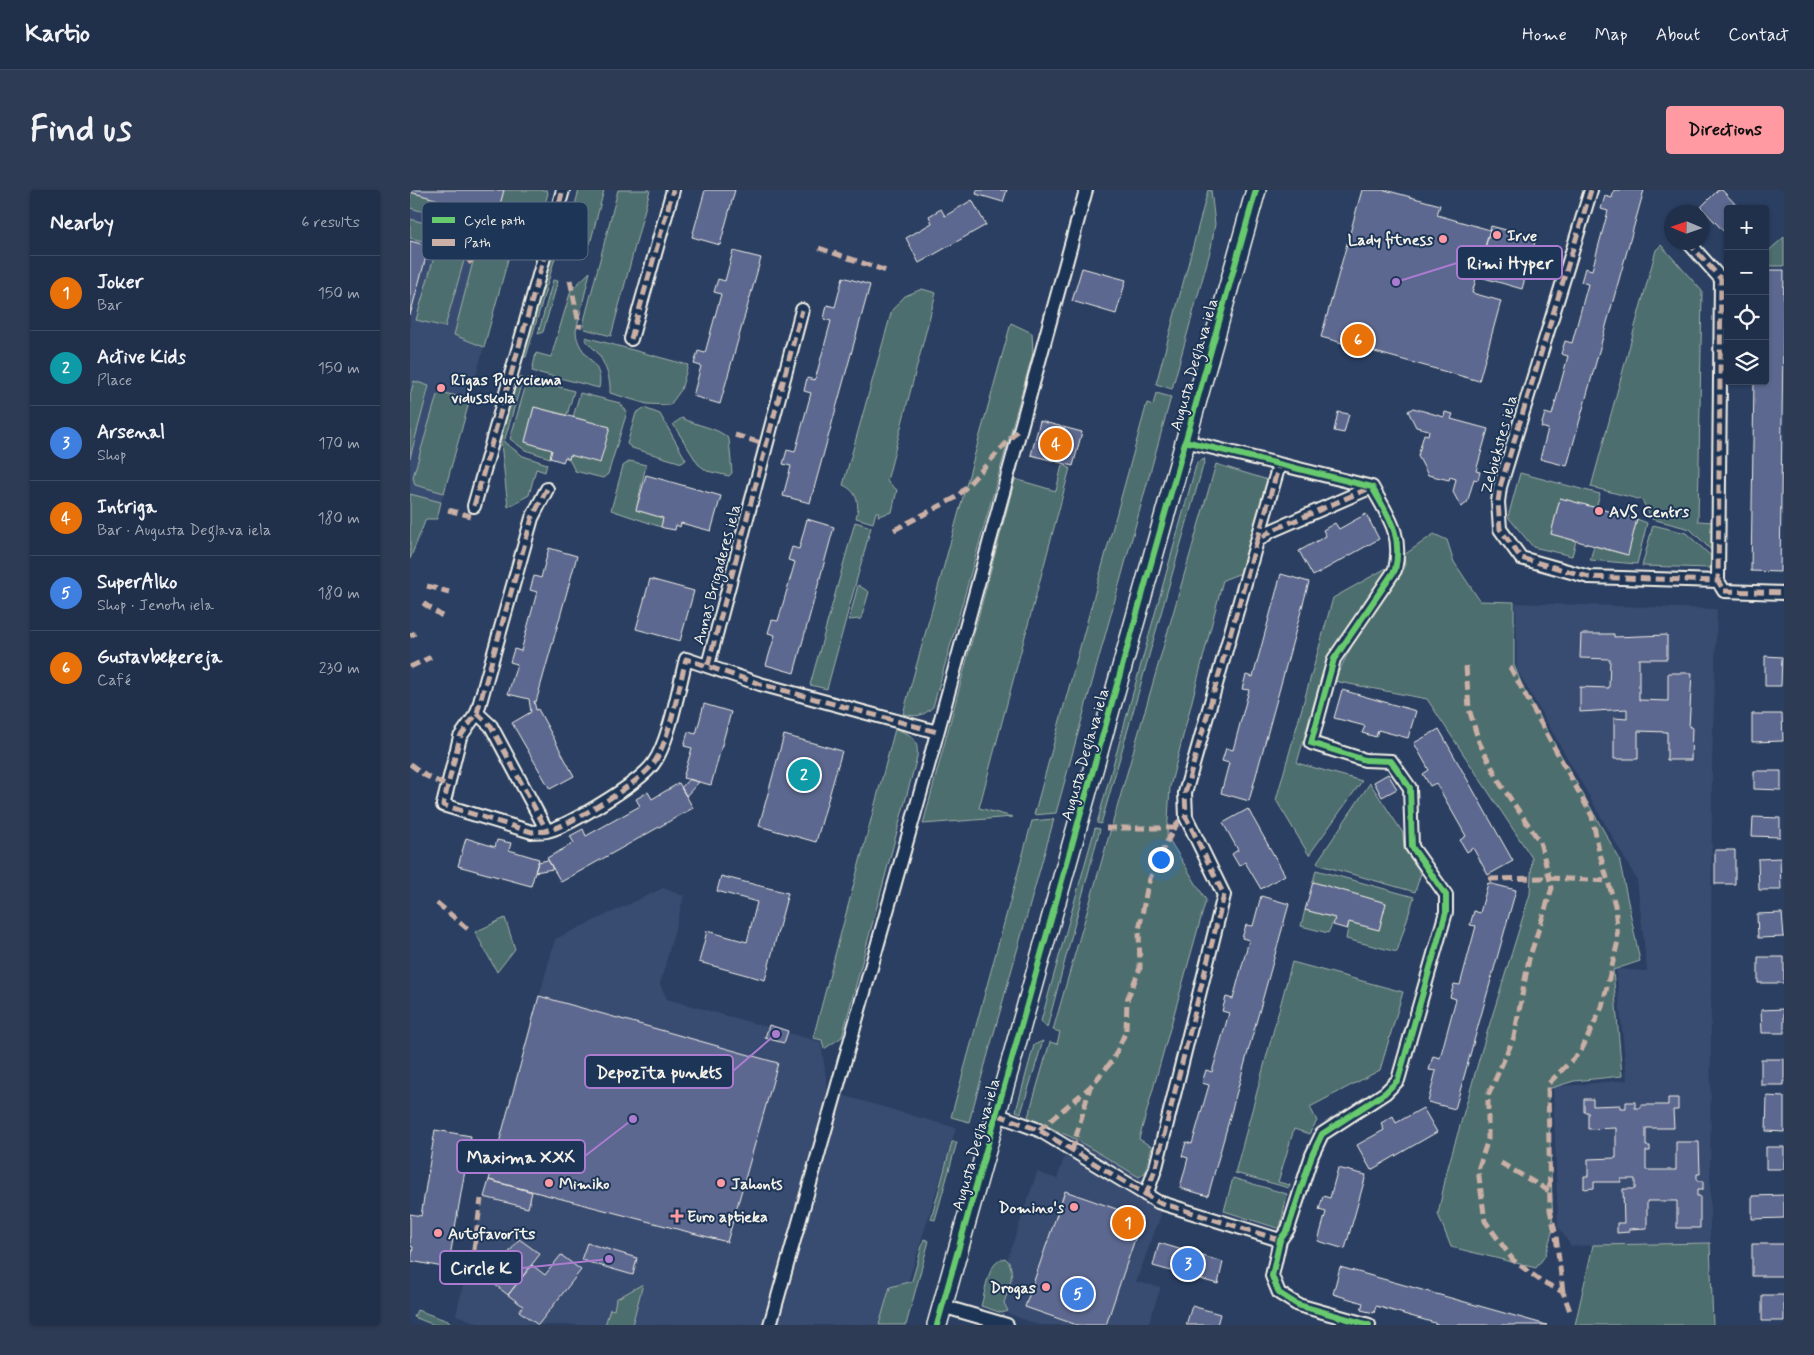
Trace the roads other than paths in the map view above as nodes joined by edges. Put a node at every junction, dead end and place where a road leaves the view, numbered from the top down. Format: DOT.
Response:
graph roads {
  1 [pos="673,190"];
  2 [pos="1086,190"];
  3 [pos="1256,190"];
  4 [pos="1591,190"];
  5 [pos="1695,250"];
  6 [pos="543,260"];
  7 [pos="802,310"];
  8 [pos="630,340"];
  9 [pos="1185,441"];
  10 [pos="1279,465"];
  11 [pos="1372,487"];
  12 [pos="547,489"];
  13 [pos="474,506"];
  14 [pos="1256,541"];
  15 [pos="1718,581"];
  16 [pos="1784,593"];
  17 [pos="708,665"];
  18 [pos="477,713"];
  19 [pos="937,732"];
  20 [pos="547,831"];
  21 [pos="998,1115"];
  22 [pos="1146,1195"];
  23 [pos="1280,1240"];
  24 [pos="942,1306"];
  25 [pos="770,1325"];
  26 [pos="937,1325"];
  27 [pos="1007,1325"];
  28 [pos="1369,1325"];
  1 -- 8 [label="street"];
  2 -- 19 [label="street"];
  3 -- 9 [label="main road, Augusta Deglava iela"];
  4 -- 15 [label="street, Zebiekstes iela"];
  5 -- 15 [label="street"];
  6 -- 13 [label="street"];
  7 -- 17 [label="street, Annas Brigaderes iela"];
  9 -- 10 [label="street"];
  9 -- 21 [label="main road, Augusta Deglava iela"];
  10 -- 11 [label="street"];
  10 -- 14 [label="street"];
  11 -- 14 [label="street"];
  11 -- 23 [label="street"];
  12 -- 18 [label="street"];
  14 -- 22 [label="street"];
  15 -- 16 [label="street, Zebiekstes iela"];
  17 -- 19 [label="street"];
  17 -- 20 [label="street, Annas Brigaderes iela"];
  18 -- 20 [label="street"];
  18 -- 20 [label="street"];
  19 -- 25 [label="street"];
  21 -- 22 [label="street"];
  21 -- 24 [label="main road, Augusta Deglava iela"];
  22 -- 23 [label="street"];
  23 -- 28 [label="street"];
  24 -- 26 [label="main road, Augusta Deglava iela"];
  24 -- 27 [label="street"];
}
